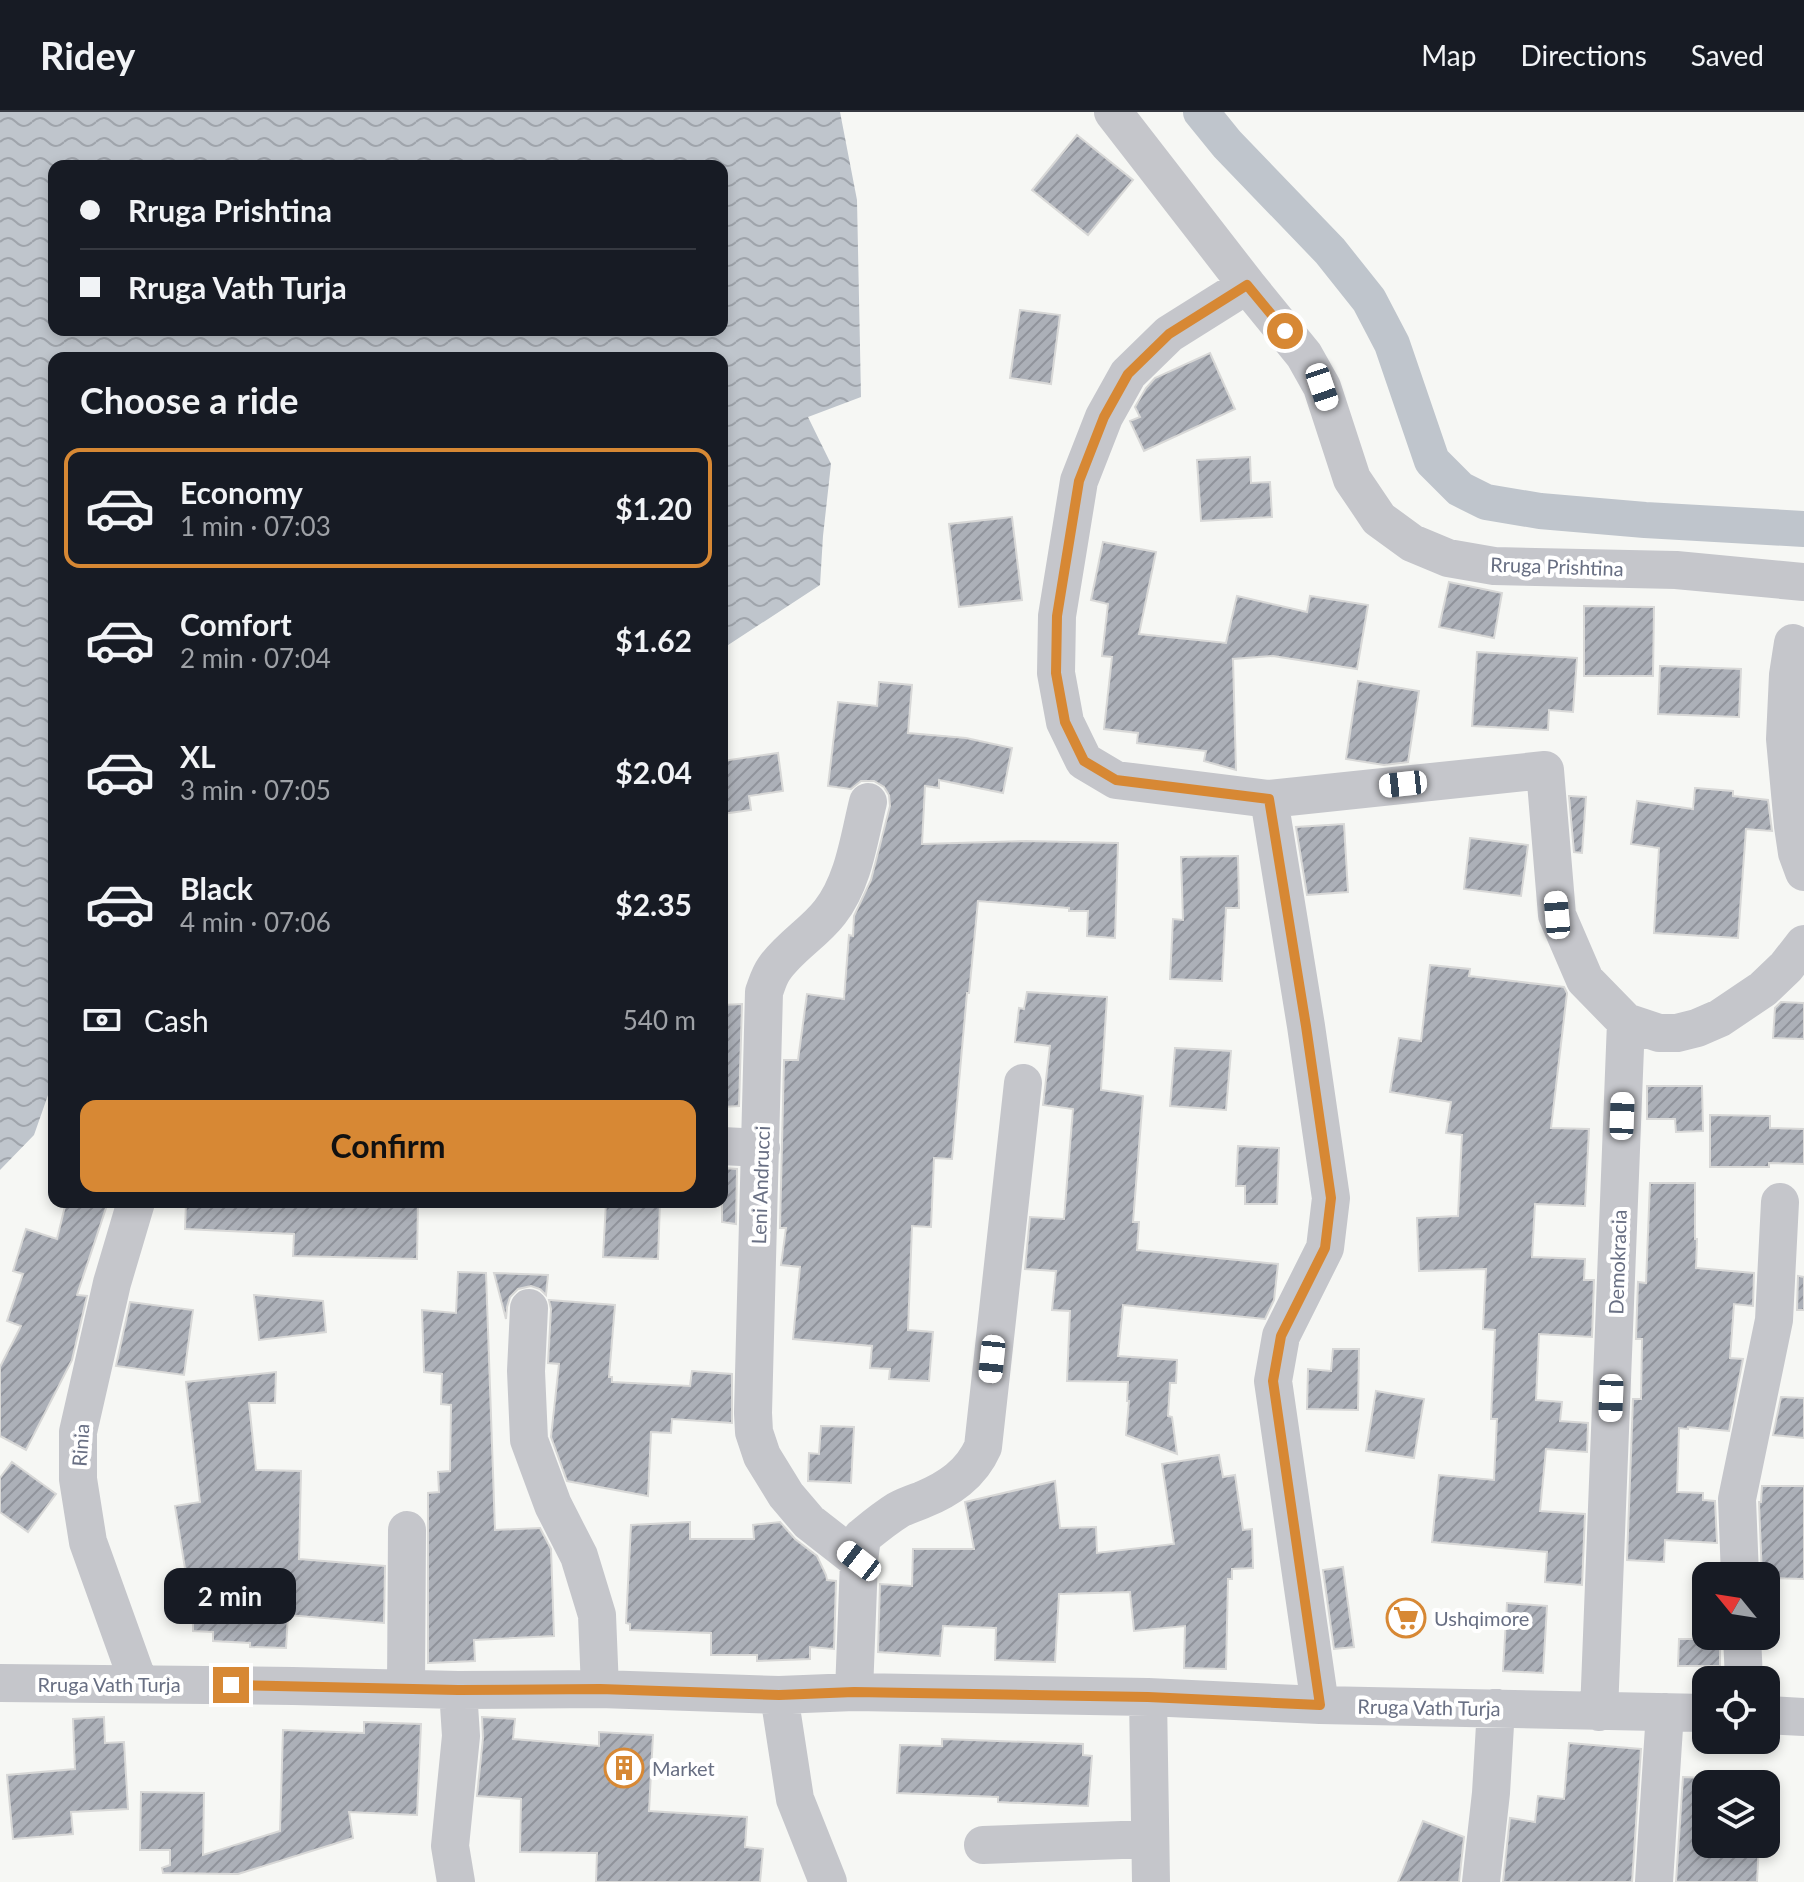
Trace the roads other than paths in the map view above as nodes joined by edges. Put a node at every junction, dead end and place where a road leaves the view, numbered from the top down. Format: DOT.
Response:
graph roads {
  1 [pos="1113,112"];
  2 [pos="1247,285"];
  3 [pos="1804,582"];
  4 [pos="1793,643"];
  5 [pos="1269,799"];
  6 [pos="868,802"];
  7 [pos="1804,872"];
  8 [pos="1804,944"];
  9 [pos="1626,1022"];
  10 [pos="1023,1083"];
  11 [pos="728,1146"];
  12 [pos="761,1148"];
  13 [pos="1780,1202"];
  14 [pos="134,1208"];
  15 [pos="529,1308"];
  16 [pos="407,1530"];
  17 [pos="859,1561"];
  18 [pos="1739,1562"];
  19 [pos="0,1683"];
  20 [pos="139,1684"];
  21 [pos="406,1689"];
  22 [pos="600,1689"];
  23 [pos="458,1690"];
  24 [pos="854,1692"];
  25 [pos="779,1695"];
  26 [pos="1148,1697"];
  27 [pos="1320,1705"];
  28 [pos="1496,1708"];
  29 [pos="1599,1712"];
  30 [pos="1665,1712"];
  31 [pos="1692,1713"];
  32 [pos="1780,1716"];
  33 [pos="1804,1717"];
  34 [pos="1150,1839"];
  35 [pos="983,1845"];
  36 [pos="456,1882"];
  37 [pos="828,1882"];
  38 [pos="1151,1882"];
  39 [pos="1481,1882"];
  40 [pos="1654,1882"];
  1 -- 2 [label="street, Rruga Prishtina"];
  2 -- 3 [label="street, Rruga Prishtina"];
  2 -- 5 [label="street"];
  4 -- 7 [label="street"];
  5 -- 9 [label="street"];
  5 -- 27 [label="street"];
  6 -- 12 [label="street, Leni Andrucci"];
  8 -- 9 [label="street"];
  9 -- 29 [label="street, Demokracia"];
  10 -- 17 [label="street"];
  11 -- 12 [label="street"];
  12 -- 17 [label="street, Leni Andrucci"];
  13 -- 18 [label="street"];
  14 -- 20 [label="street, Rinia"];
  15 -- 22 [label="street"];
  16 -- 21 [label="street"];
  17 -- 24 [label="street"];
  19 -- 20 [label="street, Rruga Vath Turja"];
  20 -- 21 [label="street, Rruga Vath Turja"];
  21 -- 23 [label="street, Rruga Vath Turja"];
  22 -- 23 [label="street, Rruga Vath Turja"];
  22 -- 25 [label="street, Rruga Vath Turja"];
  23 -- 36 [label="street"];
  24 -- 25 [label="street, Rruga Vath Turja"];
  24 -- 26 [label="street, Rruga Vath Turja"];
  25 -- 37 [label="street"];
  26 -- 27 [label="street, Rruga Vath Turja"];
  26 -- 34 [label="street"];
  27 -- 28 [label="street, Rruga Vath Turja"];
  28 -- 29 [label="street, Rruga Vath Turja"];
  28 -- 39 [label="street"];
  29 -- 30 [label="street, Rruga Vath Turja"];
  30 -- 31 [label="street, Rruga Vath Turja"];
  30 -- 40 [label="street"];
  32 -- 33 [label="street"];
  34 -- 35 [label="street"];
  34 -- 38 [label="street"];
}
